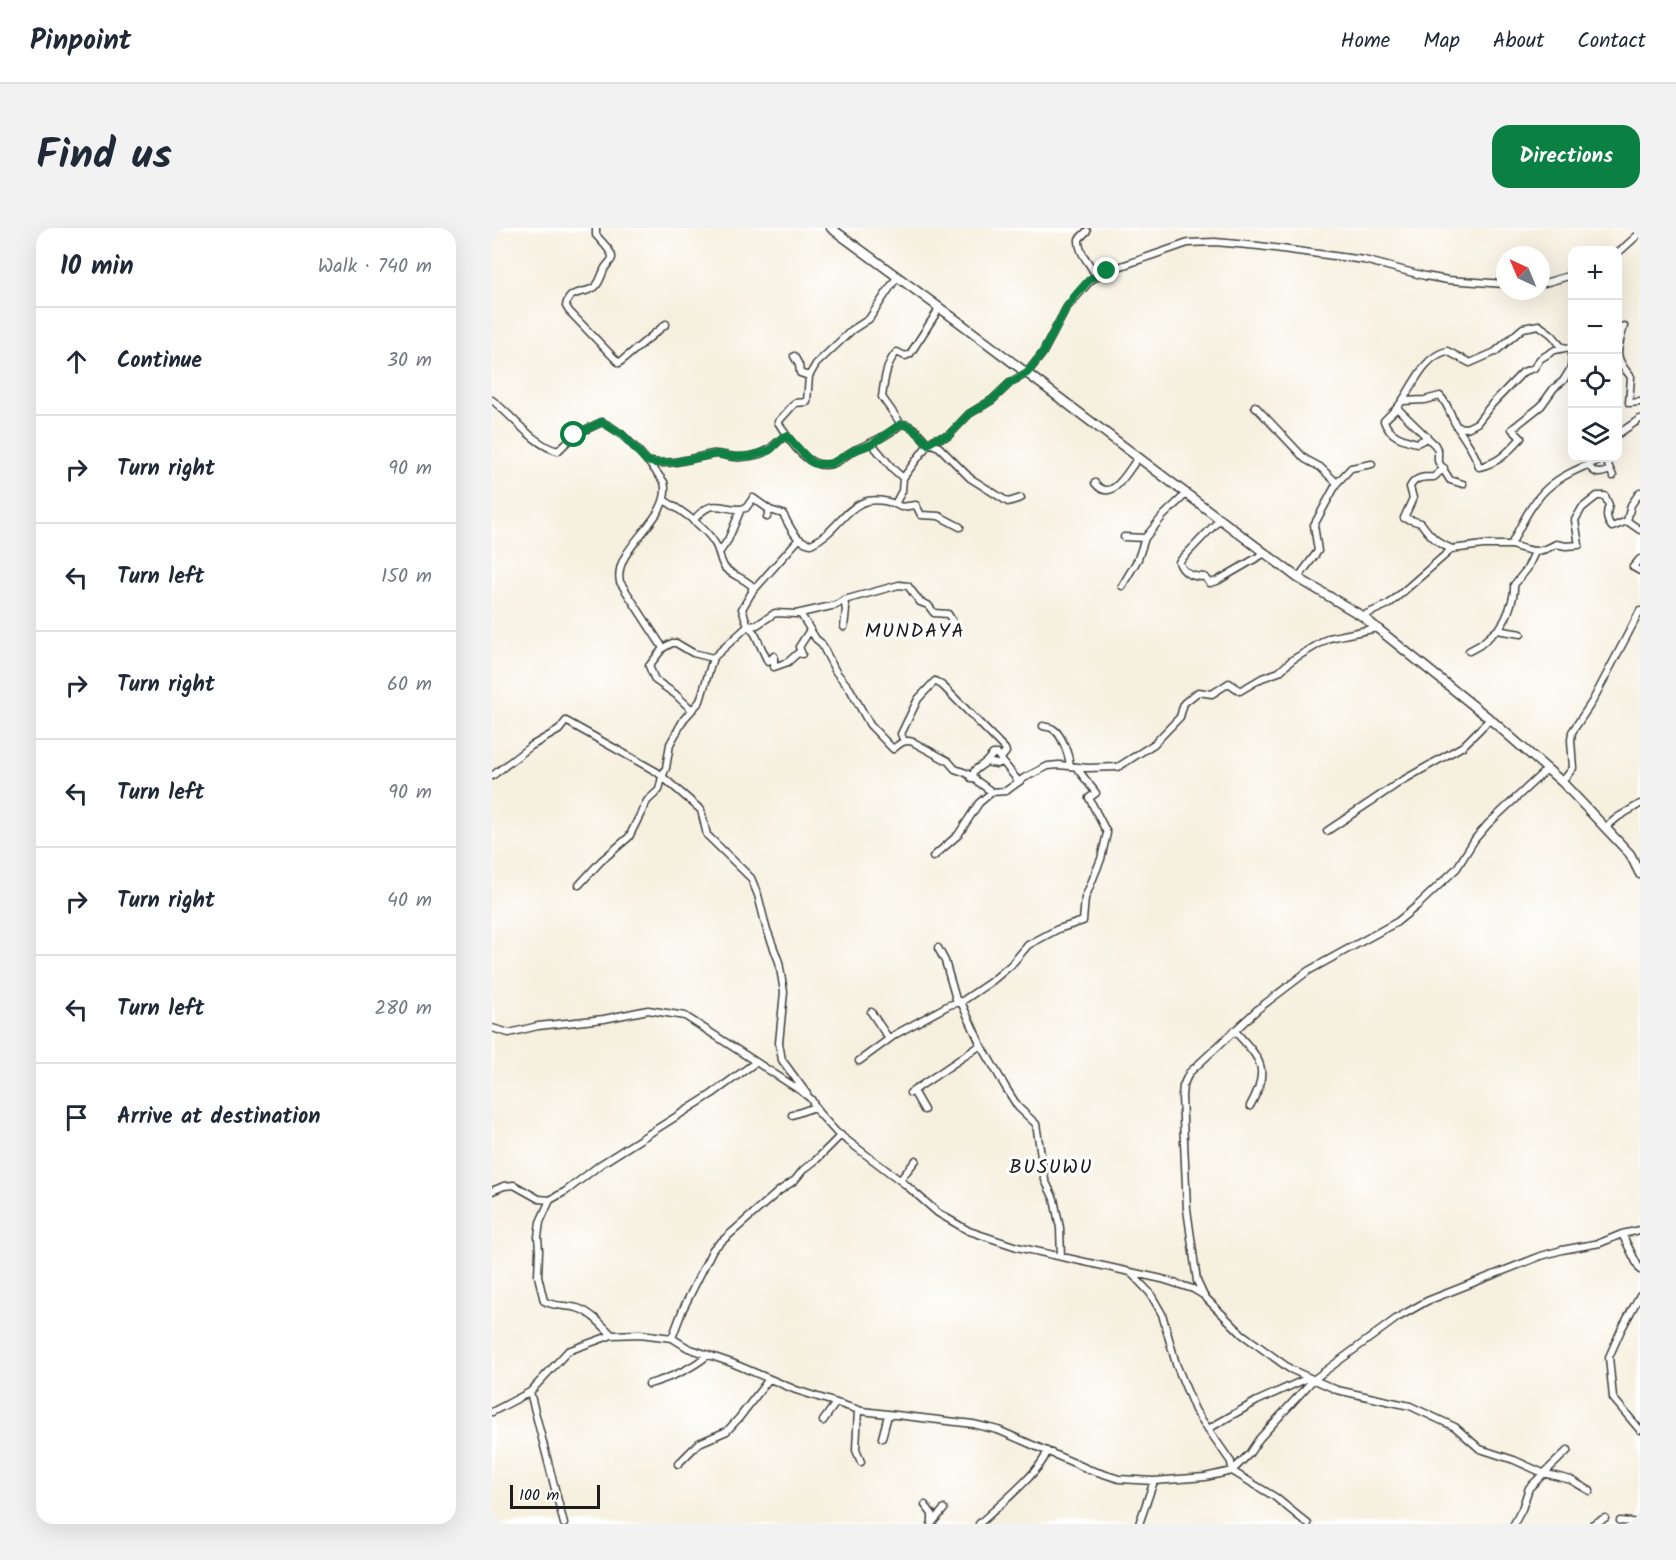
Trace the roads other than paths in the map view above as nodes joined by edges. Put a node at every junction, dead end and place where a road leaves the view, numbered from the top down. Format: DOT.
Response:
graph roads {
  1 [pos="596,228"];
  2 [pos="831,228"];
  3 [pos="843,231"];
  4 [pos="1087,231"];
  5 [pos="1640,233"];
  6 [pos="1622,249"];
  7 [pos="1568,276"];
  8 [pos="897,277"];
  9 [pos="1096,277"];
  10 [pos="1550,281"];
  11 [pos="1496,283"];
  12 [pos="938,306"];
  13 [pos="666,324"];
  14 [pos="1568,348"];
  15 [pos="1568,348"];
  16 [pos="1572,354"];
  17 [pos="1618,354"];
  18 [pos="794,356"];
  19 [pos="1027,373"];
  20 [pos="809,376"];
  21 [pos="492,400"];
  22 [pos="1402,401"];
  23 [pos="1640,402"];
  24 [pos="1256,406"];
  25 [pos="1397,408"];
  26 [pos="1640,419"];
  27 [pos="901,424"];
  28 [pos="1457,427"];
  29 [pos="1622,431"];
  30 [pos="787,436"];
  31 [pos="1427,438"];
  32 [pos="929,443"];
  33 [pos="872,444"];
  34 [pos="1138,458"];
  35 [pos="647,461"];
  36 [pos="1592,462"];
  37 [pos="1607,462"];
  38 [pos="1372,464"];
  39 [pos="1588,465"];
  40 [pos="1444,468"];
  41 [pos="903,478"];
  42 [pos="1095,483"];
  43 [pos="1337,483"];
  44 [pos="1463,484"];
  45 [pos="1640,492"];
  46 [pos="1186,494"];
  47 [pos="1021,498"];
  48 [pos="664,500"];
  49 [pos="895,504"];
  50 [pos="741,509"];
  51 [pos="1220,519"];
  52 [pos="693,520"];
  53 [pos="1626,521"];
  54 [pos="960,527"];
  55 [pos="1640,530"];
  56 [pos="1124,537"];
  57 [pos="1145,538"];
  58 [pos="799,539"];
  59 [pos="1511,545"];
  60 [pos="1452,549"];
  61 [pos="1535,552"];
  62 [pos="719,553"];
  63 [pos="1265,553"];
  64 [pos="1640,559"];
  65 [pos="1640,571"];
  66 [pos="1298,578"];
  67 [pos="1122,586"];
  68 [pos="752,592"];
  69 [pos="844,600"];
  70 [pos="1640,611"];
  71 [pos="800,613"];
  72 [pos="1362,616"];
  73 [pos="953,622"];
  74 [pos="748,626"];
  75 [pos="844,627"];
  76 [pos="1377,628"];
  77 [pos="810,630"];
  78 [pos="1497,630"];
  79 [pos="1521,634"];
  80 [pos="663,648"];
  81 [pos="1469,651"];
  82 [pos="713,658"];
  83 [pos="692,710"];
  84 [pos="1490,719"];
  85 [pos="1043,726"];
  86 [pos="904,741"];
  87 [pos="1002,760"];
  88 [pos="1073,766"];
  89 [pos="1547,769"];
  90 [pos="492,776"];
  91 [pos="662,777"];
  92 [pos="971,777"];
  93 [pos="1019,782"];
  94 [pos="1562,782"];
  95 [pos="992,792"];
  96 [pos="1640,804"];
  97 [pos="1606,827"];
  98 [pos="1327,831"];
  99 [pos="933,857"];
  100 [pos="1640,874"];
  101 [pos="579,885"];
  102 [pos="938,948"];
  103 [pos="961,1002"];
  104 [pos="871,1012"];
  105 [pos="492,1028"];
  106 [pos="1234,1030"];
  107 [pos="889,1039"];
  108 [pos="981,1045"];
  109 [pos="859,1061"];
  110 [pos="756,1062"];
  111 [pos="811,1099"];
  112 [pos="1250,1106"];
  113 [pos="815,1107"];
  114 [pos="924,1110"];
  115 [pos="792,1115"];
  116 [pos="841,1135"];
  117 [pos="916,1160"];
  118 [pos="900,1180"];
  119 [pos="492,1191"];
  120 [pos="550,1200"];
  121 [pos="1640,1230"];
  122 [pos="1622,1234"];
  123 [pos="1061,1257"];
  124 [pos="1640,1270"];
  125 [pos="1130,1272"];
  126 [pos="1203,1295"];
  127 [pos="1640,1295"];
  128 [pos="612,1335"];
  129 [pos="672,1338"];
  130 [pos="708,1355"];
  131 [pos="769,1379"];
  132 [pos="1310,1379"];
  133 [pos="649,1384"];
  134 [pos="530,1392"];
  135 [pos="835,1404"];
  136 [pos="858,1410"];
  137 [pos="492,1412"];
  138 [pos="888,1415"];
  139 [pos="823,1421"];
  140 [pos="1208,1429"];
  141 [pos="1640,1430"];
  142 [pos="882,1438"];
  143 [pos="1568,1450"];
  144 [pos="1047,1451"];
  145 [pos="861,1462"];
  146 [pos="678,1464"];
  147 [pos="1232,1471"];
  148 [pos="1543,1473"];
  149 [pos="1154,1481"];
  150 [pos="1590,1491"];
  151 [pos="925,1505"];
  152 [pos="944,1509"];
  153 [pos="1605,1518"];
  154 [pos="1620,1521"];
  155 [pos="932,1523"];
  156 [pos="1640,1523"];
  157 [pos="564,1524"];
  158 [pos="979,1524"];
  159 [pos="1139,1524"];
  160 [pos="1307,1524"];
  161 [pos="1514,1524"];
  162 [pos="1593,1524"];
  1 -- 13 [label="street"];
  2 -- 3 [label="main road"];
  3 -- 8 [label="main road"];
  4 -- 9 [label="street"];
  5 -- 6 [label="street"];
  7 -- 10 [label="street"];
  8 -- 12 [label="main road"];
  8 -- 20 [label="street"];
  9 -- 11 [label="street"];
  9 -- 19 [label="street"];
  12 -- 19 [label="main road"];
  12 -- 27 [label="street"];
  14 -- 22 [label="street"];
  15 -- 28 [label="street"];
  16 -- 28 [label="street"];
  17 -- 23 [label="street"];
  18 -- 20 [label="street"];
  19 -- 32 [label="street"];
  19 -- 34 [label="main road"];
  20 -- 30 [label="street"];
  21 -- 35 [label="street"];
  22 -- 25 [label="street"];
  22 -- 28 [label="street"];
  24 -- 43 [label="street"];
  25 -- 31 [label="street"];
  25 -- 31 [label="street"];
  26 -- 29 [label="street"];
  27 -- 32 [label="street"];
  27 -- 33 [label="street"];
  30 -- 33 [label="street"];
  30 -- 35 [label="street"];
  31 -- 40 [label="street"];
  32 -- 41 [label="street"];
  32 -- 47 [label="street"];
  33 -- 41 [label="street"];
  34 -- 42 [label="street"];
  34 -- 46 [label="main road"];
  35 -- 48 [label="street"];
  36 -- 39 [label="street"];
  37 -- 39 [label="street"];
  38 -- 43 [label="street"];
  39 -- 59 [label="street"];
  40 -- 44 [label="street"];
  40 -- 60 [label="street"];
  41 -- 49 [label="street"];
  43 -- 66 [label="street"];
  45 -- 53 [label="street"];
  46 -- 51 [label="main road"];
  46 -- 57 [label="street"];
  48 -- 52 [label="street"];
  48 -- 80 [label="street"];
  49 -- 54 [label="street"];
  49 -- 58 [label="street"];
  50 -- 52 [label="street"];
  50 -- 58 [label="street"];
  50 -- 62 [label="street"];
  51 -- 63 [label="main road"];
  51 -- 63 [label="street"];
  52 -- 62 [label="street"];
  53 -- 55 [label="street"];
  53 -- 61 [label="street"];
  56 -- 57 [label="street"];
  57 -- 67 [label="street"];
  58 -- 68 [label="street"];
  59 -- 60 [label="street"];
  59 -- 61 [label="street"];
  60 -- 72 [label="street"];
  61 -- 78 [label="street"];
  62 -- 68 [label="street"];
  63 -- 66 [label="main road"];
  64 -- 65 [label="street"];
  66 -- 72 [label="main road"];
  68 -- 74 [label="street"];
  69 -- 71 [label="street"];
  69 -- 73 [label="street"];
  69 -- 75 [label="street"];
  70 -- 94 [label="street"];
  71 -- 74 [label="street"];
  71 -- 77 [label="street"];
  72 -- 76 [label="main road"];
  74 -- 77 [label="street"];
  74 -- 82 [label="street"];
  76 -- 84 [label="main road"];
  76 -- 88 [label="street"];
  77 -- 86 [label="street"];
  78 -- 79 [label="street"];
  78 -- 81 [label="street"];
  80 -- 82 [label="street"];
  80 -- 83 [label="street"];
  82 -- 83 [label="street"];
  83 -- 91 [label="street"];
  84 -- 89 [label="main road"];
  84 -- 98 [label="street"];
  85 -- 88 [label="street"];
  86 -- 87 [label="street"];
  86 -- 92 [label="street"];
  87 -- 92 [label="street"];
  87 -- 93 [label="street"];
  88 -- 93 [label="street"];
  88 -- 103 [label="street"];
  89 -- 94 [label="main road"];
  89 -- 106 [label="street"];
  90 -- 91 [label="street"];
  91 -- 101 [label="street"];
  91 -- 111 [label="street"];
  92 -- 95 [label="street"];
  93 -- 95 [label="street"];
  94 -- 97 [label="main road"];
  95 -- 99 [label="street"];
  96 -- 97 [label="street"];
  97 -- 100 [label="main road"];
  102 -- 103 [label="street"];
  103 -- 107 [label="street"];
  103 -- 108 [label="street"];
  104 -- 107 [label="street"];
  105 -- 110 [label="street"];
  106 -- 112 [label="street"];
  106 -- 126 [label="street"];
  107 -- 109 [label="street"];
  108 -- 114 [label="street"];
  108 -- 123 [label="street"];
  110 -- 111 [label="street"];
  110 -- 120 [label="street"];
  111 -- 113 [label="street"];
  113 -- 115 [label="street"];
  113 -- 116 [label="street"];
  116 -- 118 [label="street"];
  116 -- 129 [label="street"];
  117 -- 118 [label="street"];
  118 -- 123 [label="street"];
  119 -- 120 [label="street"];
  120 -- 128 [label="street"];
  121 -- 122 [label="street"];
  122 -- 124 [label="street"];
  122 -- 132 [label="street"];
  123 -- 125 [label="street"];
  125 -- 126 [label="street"];
  125 -- 140 [label="street"];
  126 -- 132 [label="street"];
  127 -- 141 [label="street"];
  128 -- 129 [label="street"];
  128 -- 134 [label="street"];
  129 -- 130 [label="street"];
  130 -- 131 [label="street"];
  130 -- 133 [label="street"];
  131 -- 135 [label="street"];
  131 -- 146 [label="street"];
  132 -- 140 [label="street"];
  132 -- 147 [label="street"];
  132 -- 148 [label="street"];
  134 -- 137 [label="street"];
  134 -- 157 [label="street"];
  135 -- 136 [label="street"];
  135 -- 139 [label="street"];
  136 -- 138 [label="street"];
  136 -- 145 [label="street"];
  138 -- 142 [label="street"];
  138 -- 144 [label="street"];
  140 -- 147 [label="street"];
  143 -- 148 [label="street"];
  144 -- 149 [label="street"];
  144 -- 158 [label="street"];
  147 -- 149 [label="street"];
  147 -- 160 [label="street"];
  148 -- 150 [label="street"];
  148 -- 161 [label="street"];
  149 -- 159 [label="street"];
  151 -- 155 [label="street"];
  152 -- 155 [label="street"];
  153 -- 162 [label="street"];
  154 -- 156 [label="street"];
}
